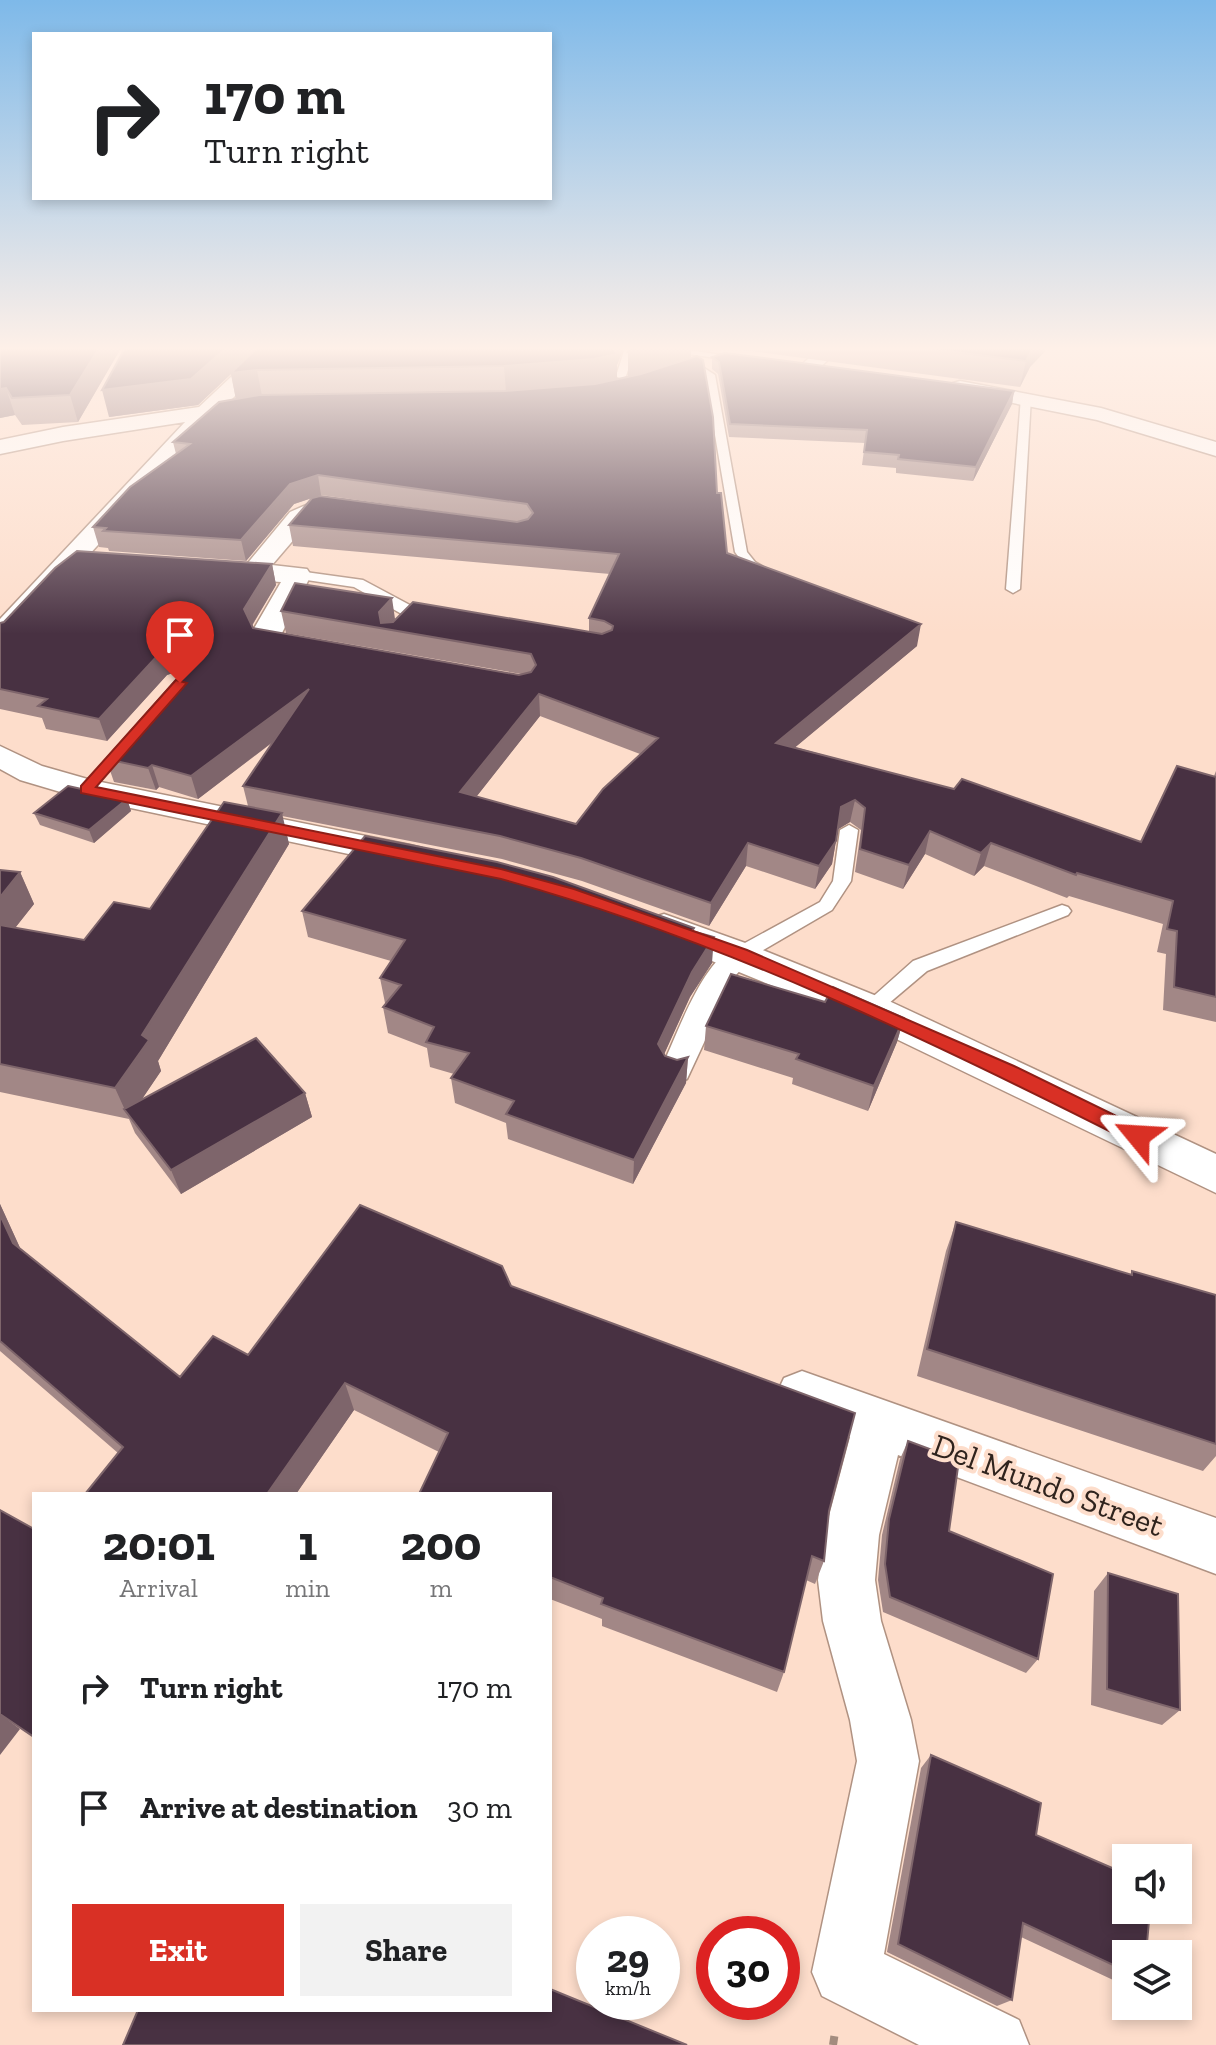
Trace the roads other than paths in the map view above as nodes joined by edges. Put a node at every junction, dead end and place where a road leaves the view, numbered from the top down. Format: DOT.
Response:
graph roads {
  1 [pos="178,443"];
  2 [pos="722,443"];
  3 [pos="1023,443"];
  4 [pos="358,508"];
  5 [pos="71,560"];
  6 [pos="102,562"];
  7 [pos="193,568"];
  8 [pos="254,572"];
  9 [pos="298,575"];
  10 [pos="778,581"];
  11 [pos="1013,589"];
  12 [pos="442,622"];
  13 [pos="0,636"];
  14 [pos="340,655"];
  15 [pos="0,756"];
  16 [pos="849,830"];
  17 [pos="441,862"];
  18 [pos="1062,911"];
  19 [pos="626,913"];
  20 [pos="741,954"];
  21 [pos="868,1010"];
  22 [pos="676,1071"];
  23 [pos="1216,1175"];
  24 [pos="764,1381"];
  25 [pos="880,1424"];
  26 [pos="1216,1546"];
  27 [pos="994,2045"];
  1 -- 5 [label="street"];
  2 -- 10 [label="lane"];
  3 -- 11 [label="lane"];
  4 -- 8 [label="street"];
  5 -- 6 [label="street"];
  5 -- 13 [label="street"];
  7 -- 8 [label="street"];
  8 -- 9 [label="street"];
  9 -- 12 [label="lane"];
  9 -- 14 [label="street"];
  15 -- 17 [label="street"];
  16 -- 20 [label="lane"];
  18 -- 21 [label="lane"];
  19 -- 20 [label="street"];
  20 -- 21 [label="street"];
  20 -- 22 [label="street"];
  21 -- 23 [label="street"];
  24 -- 25 [label="street, Del Mundo Street"];
  25 -- 26 [label="street, Del Mundo Street"];
  25 -- 27 [label="street"];
}
